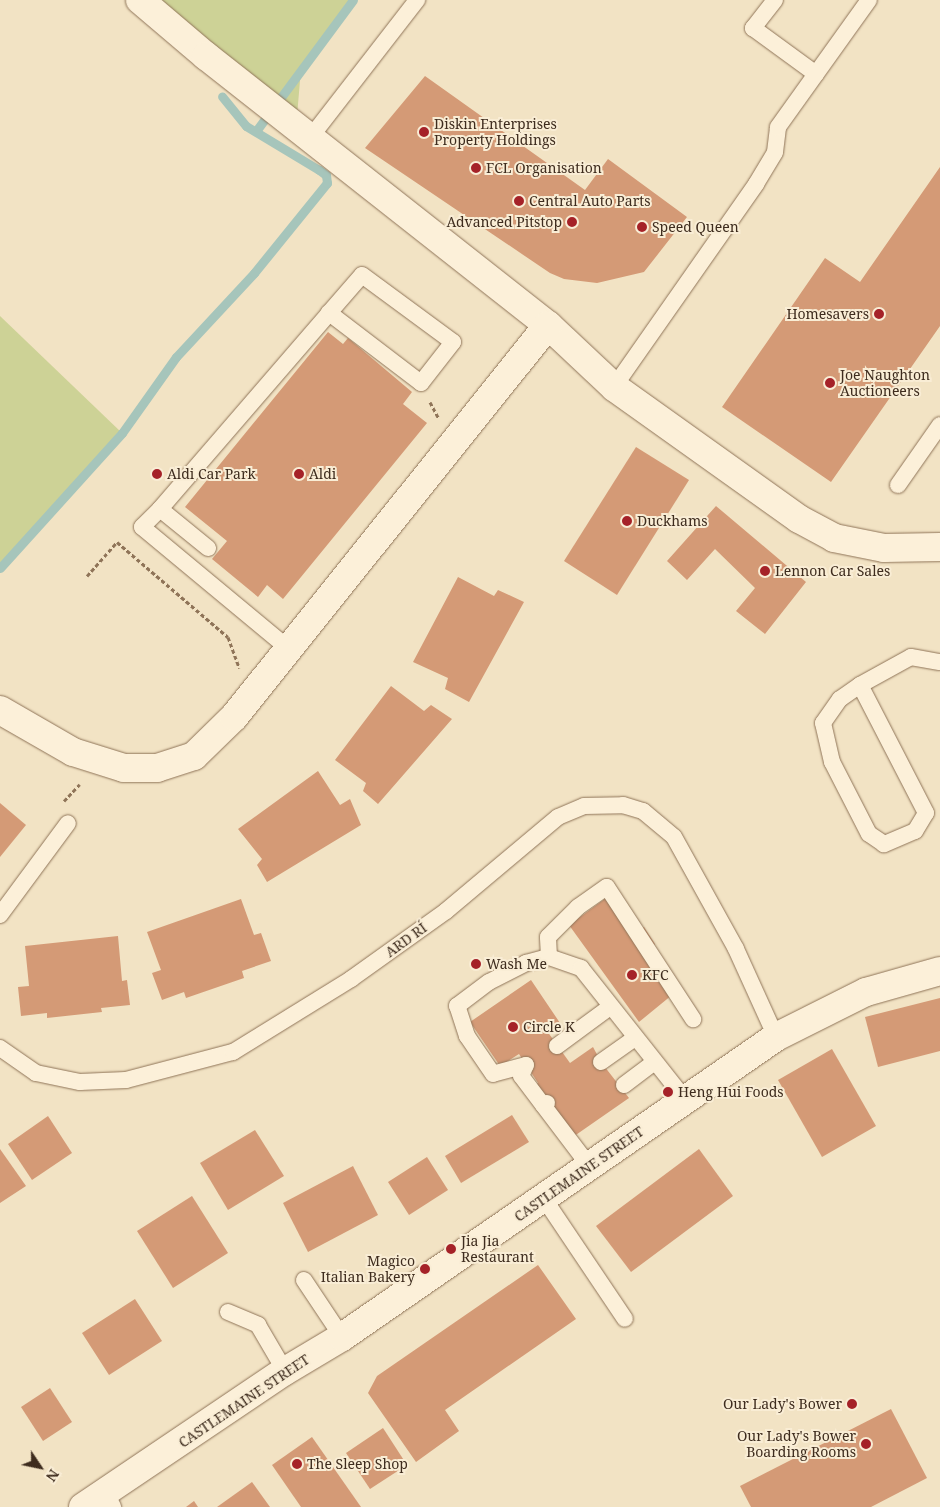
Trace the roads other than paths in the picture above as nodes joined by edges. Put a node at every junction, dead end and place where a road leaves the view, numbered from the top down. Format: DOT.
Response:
graph roads {
  1 [pos="140,0"];
  2 [pos="417,0"];
  3 [pos="775,0"];
  4 [pos="869,0"];
  5 [pos="816,74"];
  6 [pos="310,138"];
  7 [pos="329,313"];
  8 [pos="548,325"];
  9 [pos="614,387"];
  10 [pos="940,425"];
  11 [pos="898,485"];
  12 [pos="160,509"];
  13 [pos="940,547"];
  14 [pos="208,548"];
  15 [pos="289,649"];
  16 [pos="940,662"];
  17 [pos="860,685"];
  18 [pos="0,710"];
  19 [pos="68,823"];
  20 [pos="0,915"];
  21 [pos="548,957"];
  22 [pos="940,971"];
  23 [pos="610,1007"];
  24 [pos="693,1019"];
  25 [pos="776,1037"];
  26 [pos="635,1038"];
  27 [pos="557,1046"];
  28 [pos="0,1048"];
  29 [pos="600,1062"];
  30 [pos="654,1062"];
  31 [pos="624,1086"];
  32 [pos="685,1099"];
  33 [pos="590,1167"];
  34 [pos="545,1200"];
  35 [pos="304,1280"];
  36 [pos="228,1312"];
  37 [pos="625,1319"];
  38 [pos="342,1338"];
  39 [pos="285,1371"];
  40 [pos="109,1499"];
  41 [pos="83,1507"];
  1 -- 6 [label="street"];
  2 -- 6 [label="lane"];
  3 -- 5 [label="lane"];
  4 -- 5 [label="lane"];
  5 -- 9 [label="lane"];
  6 -- 8 [label="street"];
  7 -- 7 [label="lane"];
  7 -- 12 [label="lane"];
  8 -- 9 [label="street"];
  8 -- 15 [label="street"];
  9 -- 13 [label="street"];
  10 -- 11 [label="lane"];
  12 -- 14 [label="lane"];
  12 -- 15 [label="lane"];
  15 -- 18 [label="street"];
  16 -- 17 [label="lane"];
  17 -- 17 [label="lane"];
  19 -- 20 [label="lane"];
  21 -- 23 [label="lane"];
  21 -- 24 [label="lane"];
  21 -- 33 [label="lane"];
  22 -- 25 [label="street, CASTLEMAINE STREET"];
  23 -- 26 [label="lane"];
  23 -- 27 [label="lane"];
  25 -- 28 [label="lane, ARD RÍ"];
  25 -- 32 [label="street, CASTLEMAINE STREET"];
  26 -- 29 [label="lane"];
  26 -- 30 [label="lane"];
  30 -- 31 [label="lane"];
  30 -- 32 [label="lane"];
  32 -- 33 [label="street, CASTLEMAINE STREET"];
  33 -- 34 [label="street, CASTLEMAINE STREET"];
  34 -- 37 [label="lane"];
  34 -- 38 [label="street, CASTLEMAINE STREET"];
  35 -- 38 [label="lane"];
  36 -- 39 [label="lane"];
  38 -- 39 [label="street, CASTLEMAINE STREET"];
  39 -- 40 [label="street, CASTLEMAINE STREET"];
  40 -- 41 [label="street, CASTLEMAINE STREET"];
}
